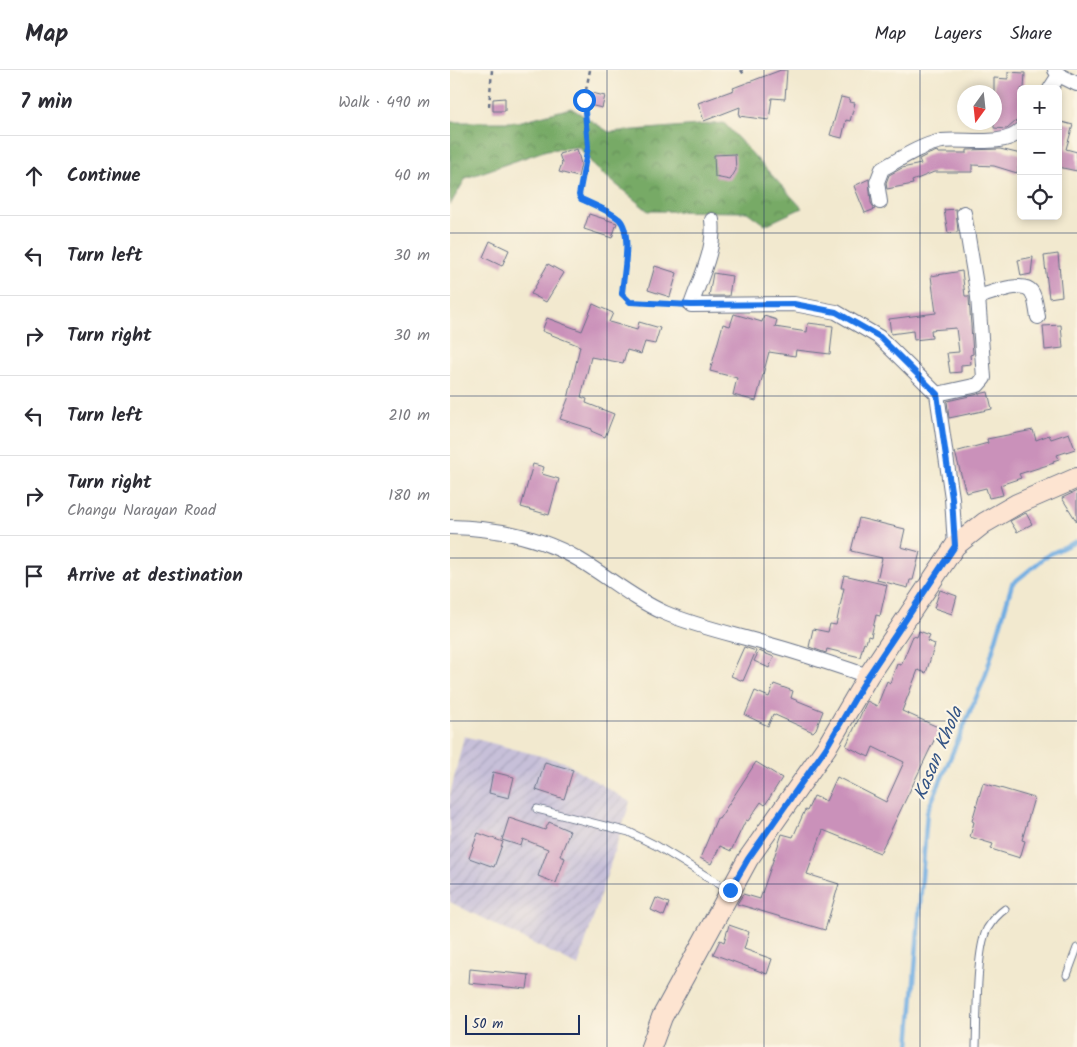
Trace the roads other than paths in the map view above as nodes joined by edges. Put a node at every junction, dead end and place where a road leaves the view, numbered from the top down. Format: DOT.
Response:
graph roads {
  1 [pos="1057,73"];
  2 [pos="1077,84"];
  3 [pos="1052,85"];
  4 [pos="1017,134"];
  5 [pos="880,202"];
  6 [pos="964,213"];
  7 [pos="712,220"];
  8 [pos="978,297"];
  9 [pos="1038,317"];
  10 [pos="937,394"];
  11 [pos="1077,478"];
  12 [pos="450,527"];
  13 [pos="955,546"];
  14 [pos="868,676"];
  15 [pos="537,809"];
  16 [pos="730,890"];
  17 [pos="1005,908"];
  18 [pos="1077,948"];
  19 [pos="1067,976"];
  20 [pos="651,1047"];
  21 [pos="976,1047"];
  1 -- 2 [label="street"];
  1 -- 3 [label="street"];
  4 -- 5 [label="street"];
  6 -- 8 [label="street"];
  7 -- 10 [label="street"];
  8 -- 9 [label="street"];
  8 -- 10 [label="street"];
  10 -- 13 [label="street"];
  11 -- 13 [label="main road"];
  12 -- 14 [label="street"];
  13 -- 14 [label="main road"];
  14 -- 16 [label="main road"];
  15 -- 16 [label="lane"];
  16 -- 20 [label="main road"];
  17 -- 21 [label="lane"];
  18 -- 19 [label="lane"];
}
